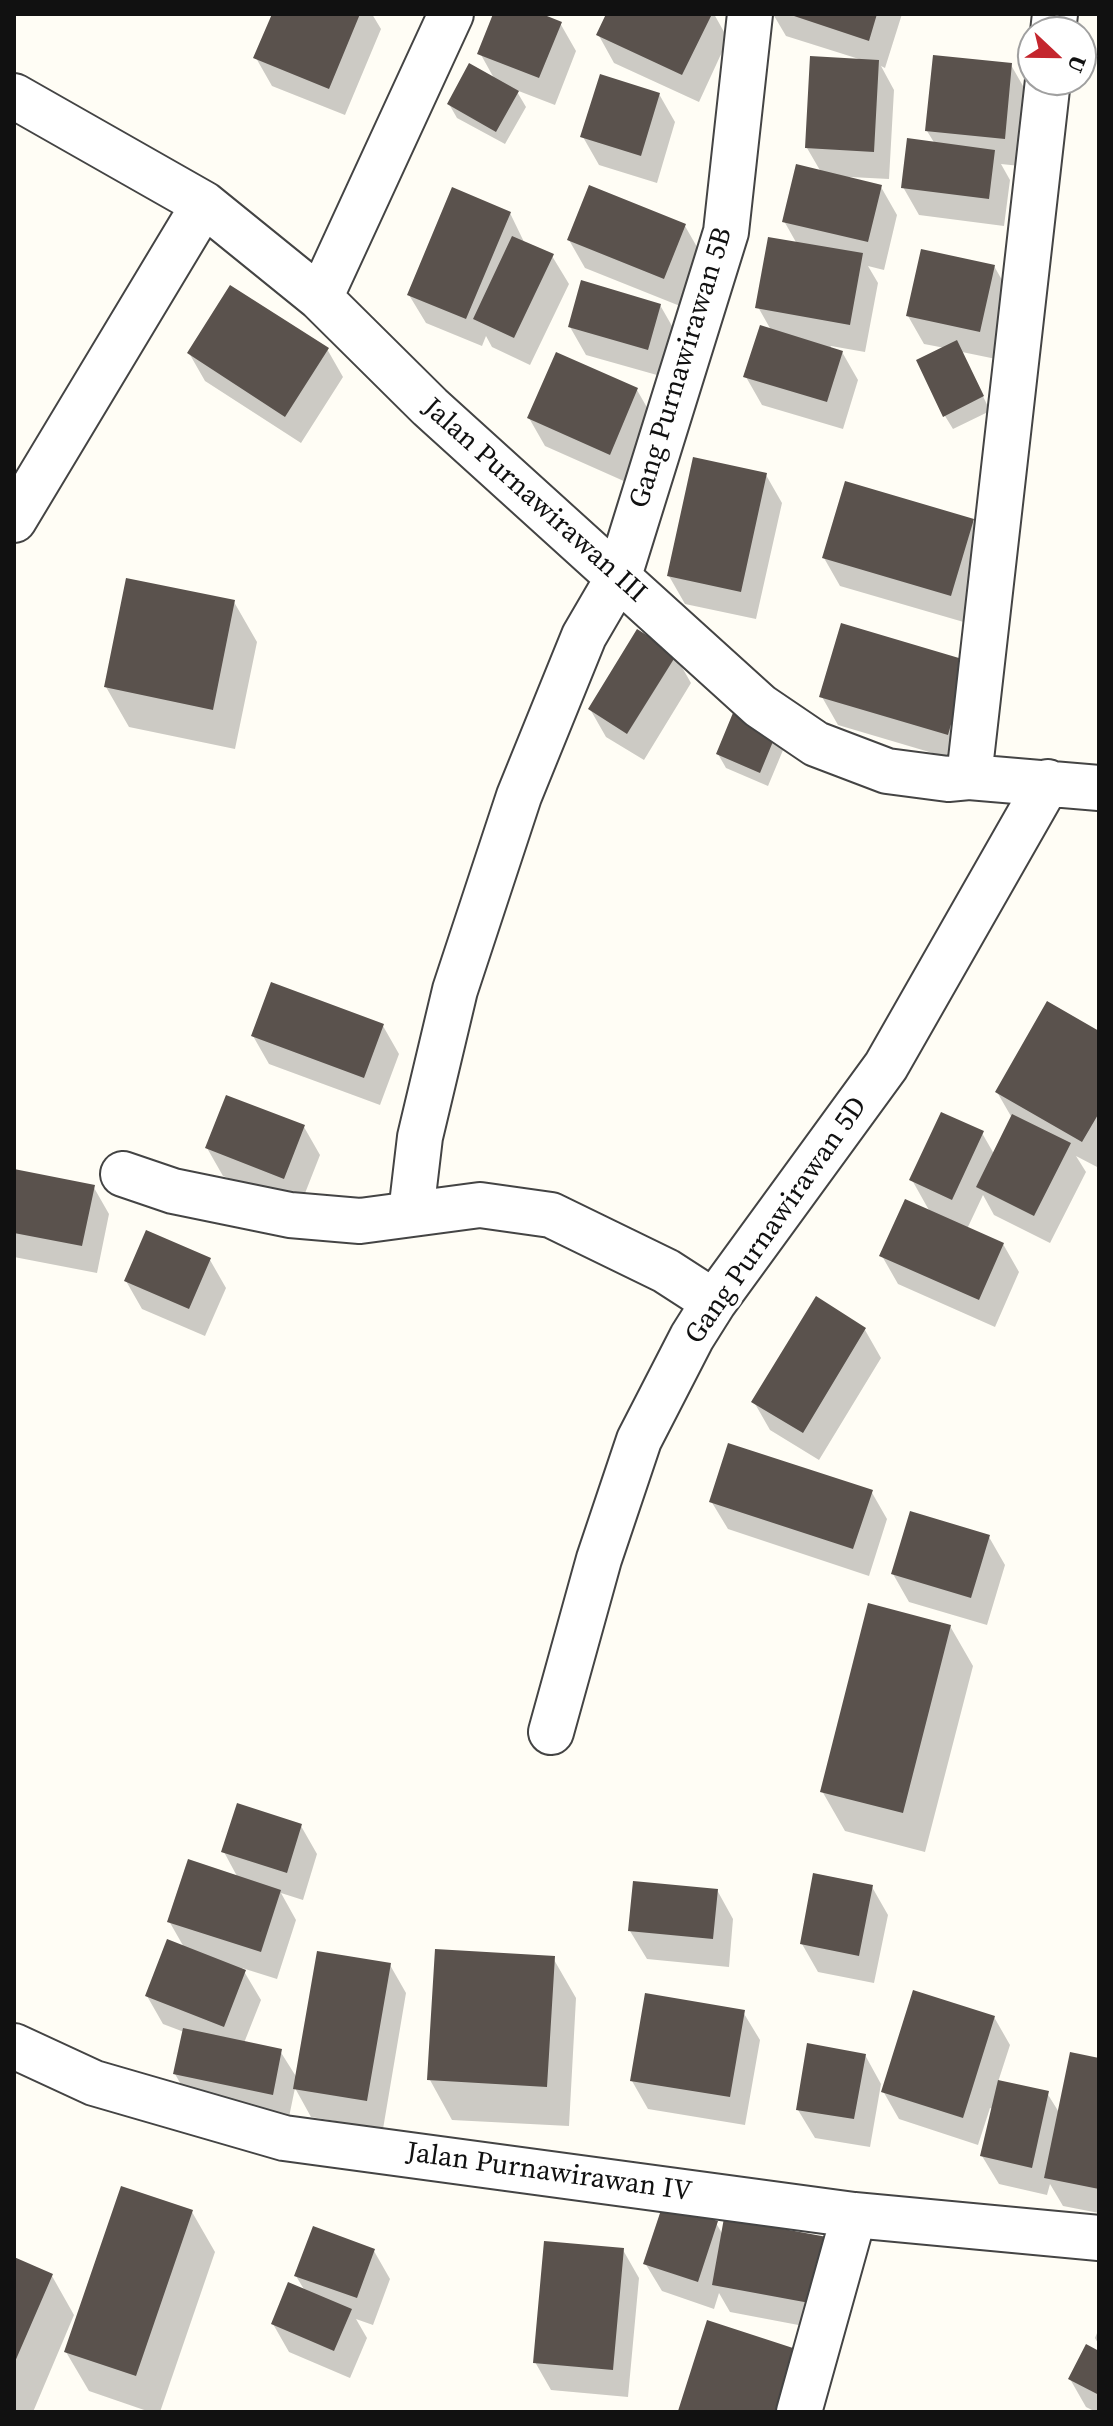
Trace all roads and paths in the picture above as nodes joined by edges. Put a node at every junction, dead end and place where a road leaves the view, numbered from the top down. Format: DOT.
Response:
graph roads {
  1 [pos="451,14"];
  2 [pos="750,14"];
  3 [pos="14,96"];
  4 [pos="1046,96"];
  5 [pos="204,204"];
  6 [pos="320,298"];
  7 [pos="14,520"];
  8 [pos="619,576"];
  9 [pos="969,777"];
  10 [pos="1048,782"];
  11 [pos="1099,788"];
  12 [pos="123,1174"];
  13 [pos="411,1213"];
  14 [pos="714,1302"];
  15 [pos="551,1732"];
  16 [pos="14,2046"];
  17 [pos="854,2215"];
  18 [pos="1099,2238"];
  19 [pos="799,2412"];
  1 -- 6 [label="street"];
  2 -- 8 [label="street, Gang Purnawirawan 5B"];
  3 -- 5 [label="street, Jalan Purnawirawan III"];
  4 -- 9 [label="street"];
  5 -- 6 [label="street, Jalan Purnawirawan III"];
  5 -- 7 [label="street"];
  6 -- 8 [label="street, Jalan Purnawirawan III"];
  8 -- 9 [label="street, Jalan Purnawirawan III"];
  8 -- 13 [label="street, Gang Purnawirawan 5B"];
  9 -- 10 [label="street, Jalan Purnawirawan III"];
  10 -- 11 [label="street, Jalan Purnawirawan III"];
  10 -- 14 [label="street, Gang Purnawirawan 5D"];
  12 -- 13 [label="street"];
  13 -- 14 [label="street"];
  14 -- 15 [label="street, Gang Purnawirawan 5D"];
  16 -- 17 [label="street, Jalan Purnawirawan IV"];
  17 -- 18 [label="street, Jalan Purnawirawan IV"];
  17 -- 19 [label="street"];
}
